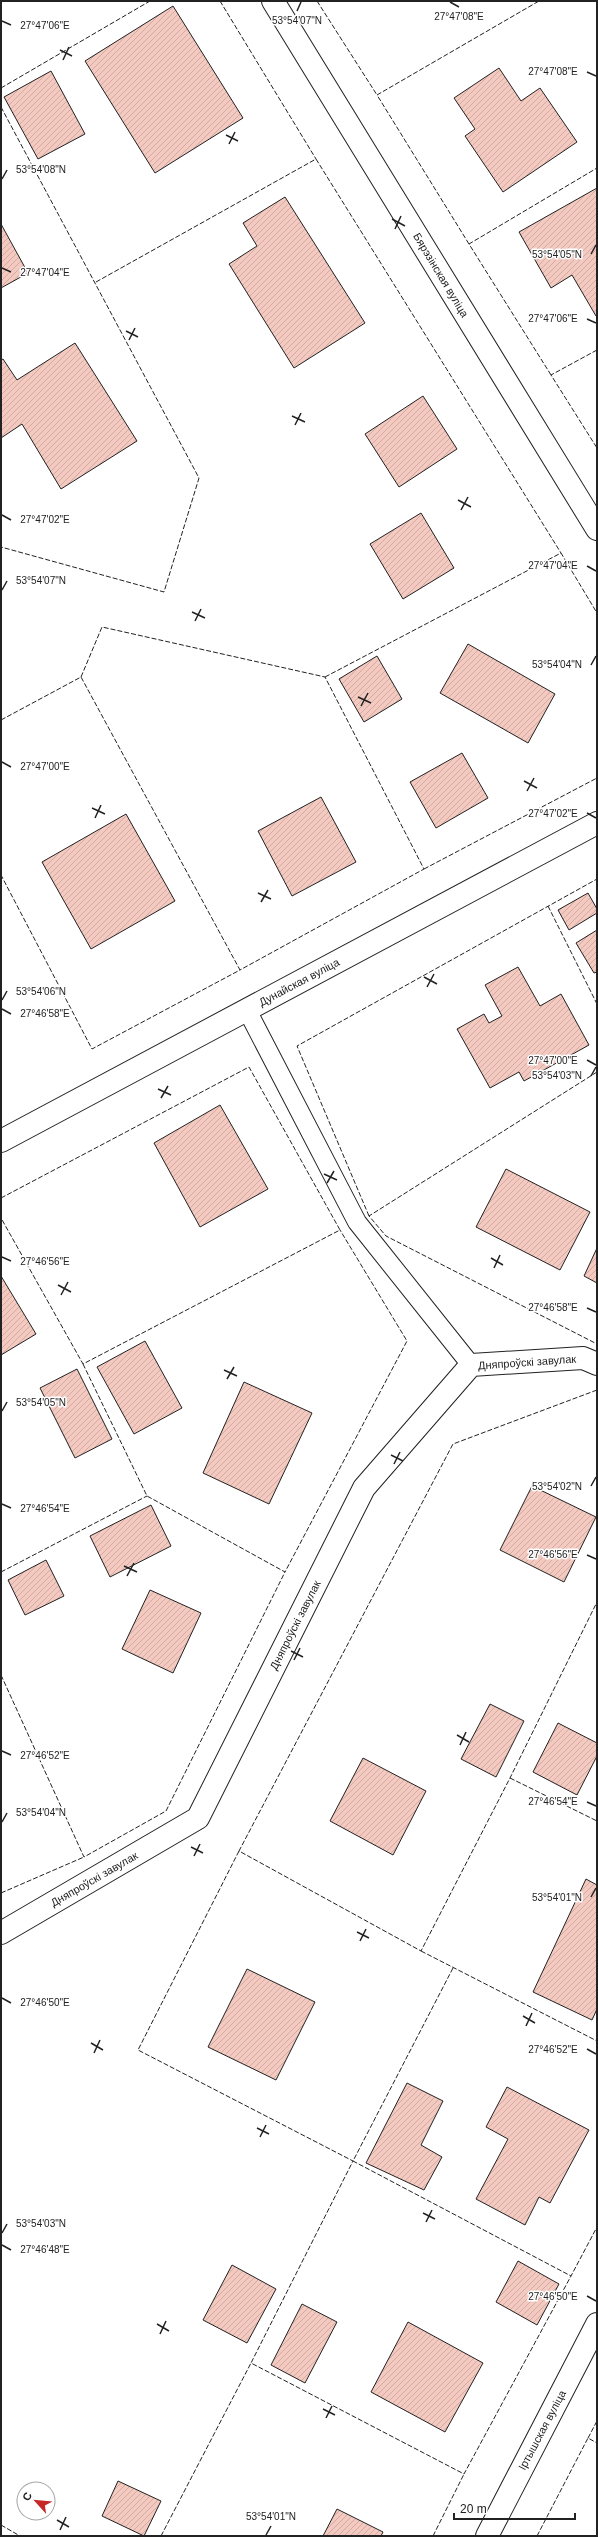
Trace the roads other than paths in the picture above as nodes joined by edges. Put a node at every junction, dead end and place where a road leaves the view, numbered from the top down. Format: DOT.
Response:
graph roads {
  1 [pos="273,1"];
  2 [pos="597,529"];
  3 [pos="597,823"];
  4 [pos="247,1010"];
  5 [pos="1,1141"];
  6 [pos="597,1364"];
  7 [pos="471,1365"];
  8 [pos="1,1933"];
  9 [pos="597,2324"];
  10 [pos="487,2536"];
  1 -- 2 [label="street, Бярэзінская вуліца"];
  3 -- 4 [label="street, Дунайская вуліца"];
  4 -- 5 [label="street, Дунайская вуліца"];
  4 -- 7 [label="lane"];
  6 -- 7 [label="street, Дняпроўскі завулак"];
  7 -- 8 [label="street, Дняпроўскі завулак"];
  9 -- 10 [label="street, Іртышская вуліца"];
}
